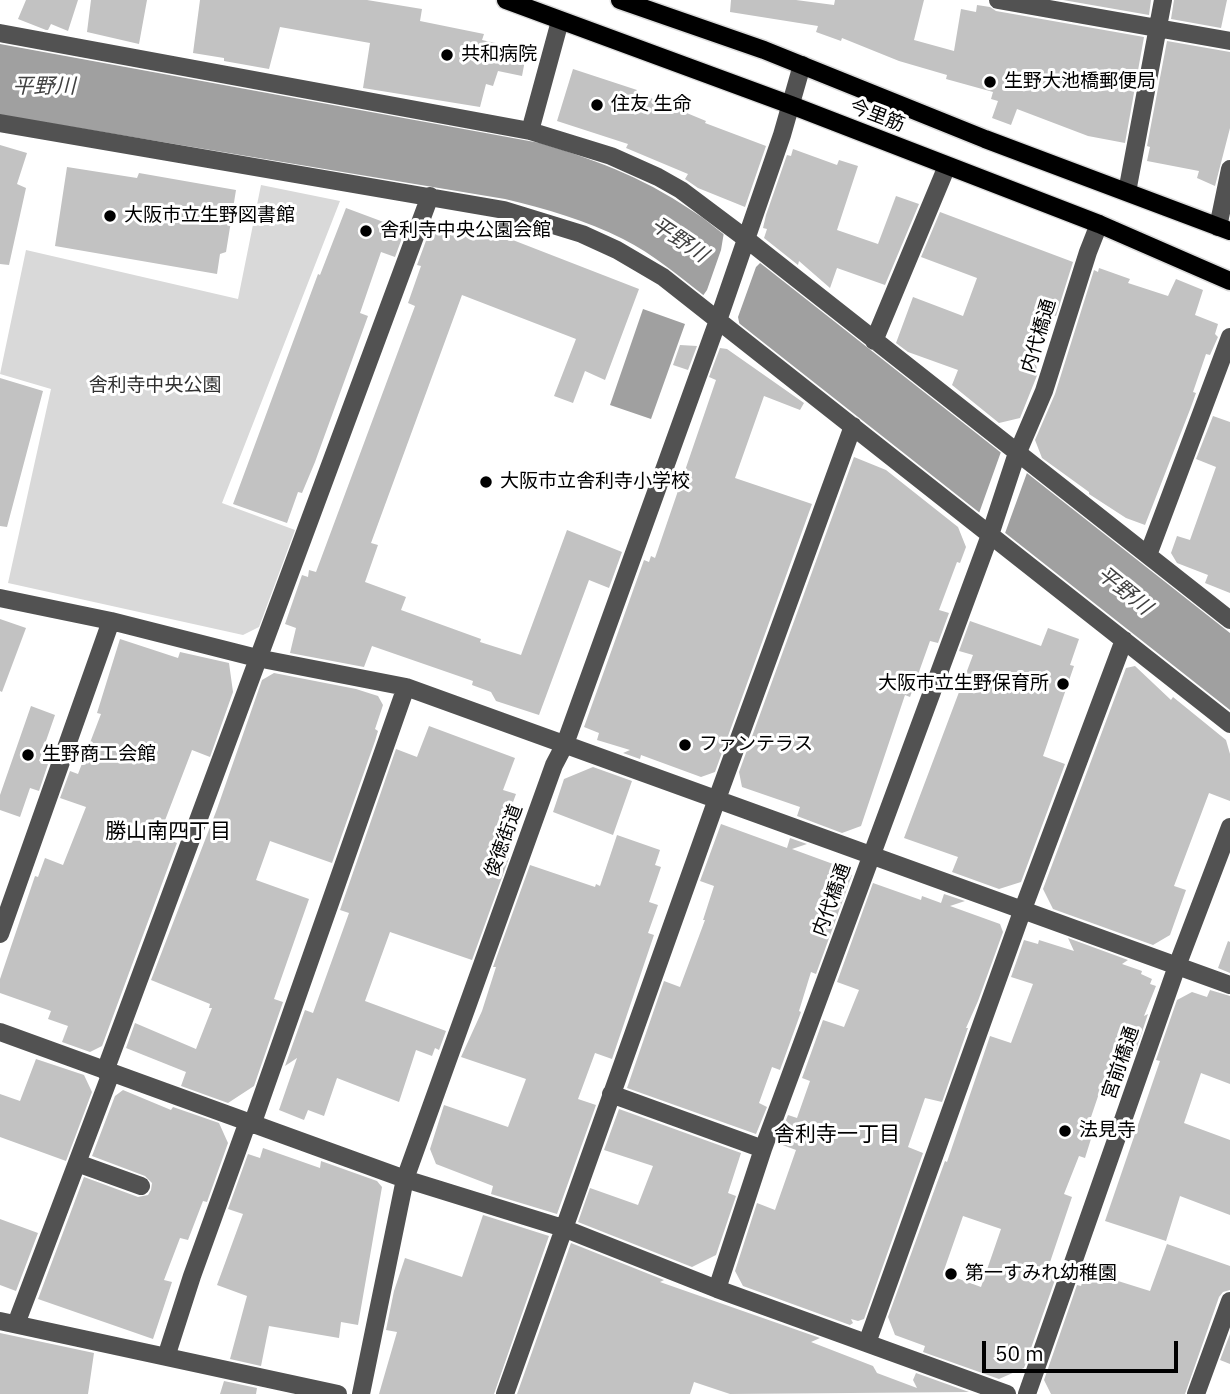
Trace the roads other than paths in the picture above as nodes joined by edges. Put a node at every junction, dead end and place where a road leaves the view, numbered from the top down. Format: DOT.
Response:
graph roads {
  1 [pos="506,0"];
  2 [pos="620,0"];
  3 [pos="998,0"];
  4 [pos="1163,0"];
  5 [pos="1041,4"];
  6 [pos="560,21"];
  7 [pos="1158,28"];
  8 [pos="0,33"];
  9 [pos="1230,41"];
  10 [pos="802,65"];
  11 [pos="791,105"];
  12 [pos="0,123"];
  13 [pos="530,131"];
  14 [pos="947,166"];
  15 [pos="1230,169"];
  16 [pos="1128,192"];
  17 [pos="430,197"];
  18 [pos="1099,224"];
  19 [pos="1224,229"];
  20 [pos="744,242"];
  21 [pos="1230,281"];
  22 [pos="720,316"];
  23 [pos="1230,337"];
  24 [pos="874,341"];
  25 [pos="853,426"];
  26 [pos="1017,455"];
  27 [pos="990,531"];
  28 [pos="1148,555"];
  29 [pos="0,598"];
  30 [pos="1230,620"];
  31 [pos="111,621"];
  32 [pos="1124,640"];
  33 [pos="257,658"];
  34 [pos="406,687"];
  35 [pos="1230,724"];
  36 [pos="565,744"];
  37 [pos="717,799"];
  38 [pos="1230,827"];
  39 [pos="872,854"];
  40 [pos="1023,909"];
  41 [pos="0,934"];
  42 [pos="1177,966"];
  43 [pos="1230,985"];
  44 [pos="0,1032"];
  45 [pos="108,1072"];
  46 [pos="611,1094"];
  47 [pos="249,1124"];
  48 [pos="763,1150"];
  49 [pos="77,1163"];
  50 [pos="405,1180"];
  51 [pos="141,1186"];
  52 [pos="563,1228"];
  53 [pos="717,1289"];
  54 [pos="1230,1301"];
  55 [pos="8,1323"];
  56 [pos="867,1343"];
  57 [pos="166,1357"];
  58 [pos="338,1394"];
  59 [pos="360,1394"];
  60 [pos="505,1394"];
  61 [pos="1007,1394"];
  62 [pos="1027,1394"];
  63 [pos="1196,1394"];
  1 -- 6 [label="main road, 今里筋"];
  2 -- 10 [label="main road, 今里筋"];
  3 -- 5 [label="street"];
  4 -- 7 [label="street"];
  5 -- 7 [label="street"];
  6 -- 11 [label="main road, 今里筋"];
  6 -- 13 [label="street"];
  7 -- 9 [label="street"];
  7 -- 16 [label="street"];
  8 -- 13 [label="street"];
  10 -- 11 [label="street, 俊徳街道"];
  10 -- 16 [label="main road, 今里筋"];
  11 -- 14 [label="main road, 今里筋"];
  11 -- 20 [label="street, 俊徳街道"];
  12 -- 17 [label="street"];
  13 -- 20 [label="street"];
  14 -- 18 [label="main road, 今里筋"];
  14 -- 24 [label="street"];
  15 -- 19 [label="street"];
  16 -- 19 [label="main road, 今里筋"];
  17 -- 22 [label="street"];
  17 -- 33 [label="street"];
  18 -- 21 [label="main road, 今里筋"];
  18 -- 26 [label="street, 内代橋通"];
  20 -- 22 [label="street, 俊徳街道"];
  20 -- 24 [label="street"];
  22 -- 25 [label="street"];
  22 -- 36 [label="street, 俊徳街道"];
  23 -- 28 [label="street"];
  24 -- 26 [label="street"];
  25 -- 27 [label="street"];
  25 -- 37 [label="street"];
  26 -- 27 [label="street, 内代橋通"];
  26 -- 28 [label="street"];
  27 -- 32 [label="street"];
  27 -- 39 [label="street, 内代橋通"];
  28 -- 30 [label="street"];
  29 -- 31 [label="street"];
  31 -- 33 [label="street"];
  31 -- 41 [label="street"];
  32 -- 35 [label="street"];
  32 -- 40 [label="street"];
  33 -- 34 [label="street"];
  33 -- 45 [label="street"];
  34 -- 36 [label="street"];
  34 -- 47 [label="street"];
  36 -- 37 [label="street"];
  36 -- 50 [label="street, 俊徳街道"];
  37 -- 39 [label="street"];
  37 -- 46 [label="street"];
  38 -- 42 [label="street, 宮前橋通"];
  39 -- 40 [label="street"];
  39 -- 48 [label="street, 内代橋通"];
  40 -- 42 [label="street"];
  40 -- 56 [label="street"];
  42 -- 43 [label="street"];
  42 -- 62 [label="street, 宮前橋通"];
  44 -- 45 [label="street"];
  45 -- 47 [label="street"];
  45 -- 49 [label="street"];
  46 -- 48 [label="street"];
  46 -- 52 [label="street"];
  47 -- 50 [label="street"];
  47 -- 57 [label="street"];
  48 -- 53 [label="street, 内代橋通"];
  49 -- 51 [label="street"];
  49 -- 55 [label="street"];
  50 -- 52 [label="street"];
  50 -- 59 [label="street, 俊徳街道"];
  52 -- 53 [label="street"];
  52 -- 60 [label="street"];
  53 -- 56 [label="street"];
  54 -- 63 [label="street"];
  55 -- 57 [label="street"];
  56 -- 61 [label="street"];
  57 -- 58 [label="street"];
}
